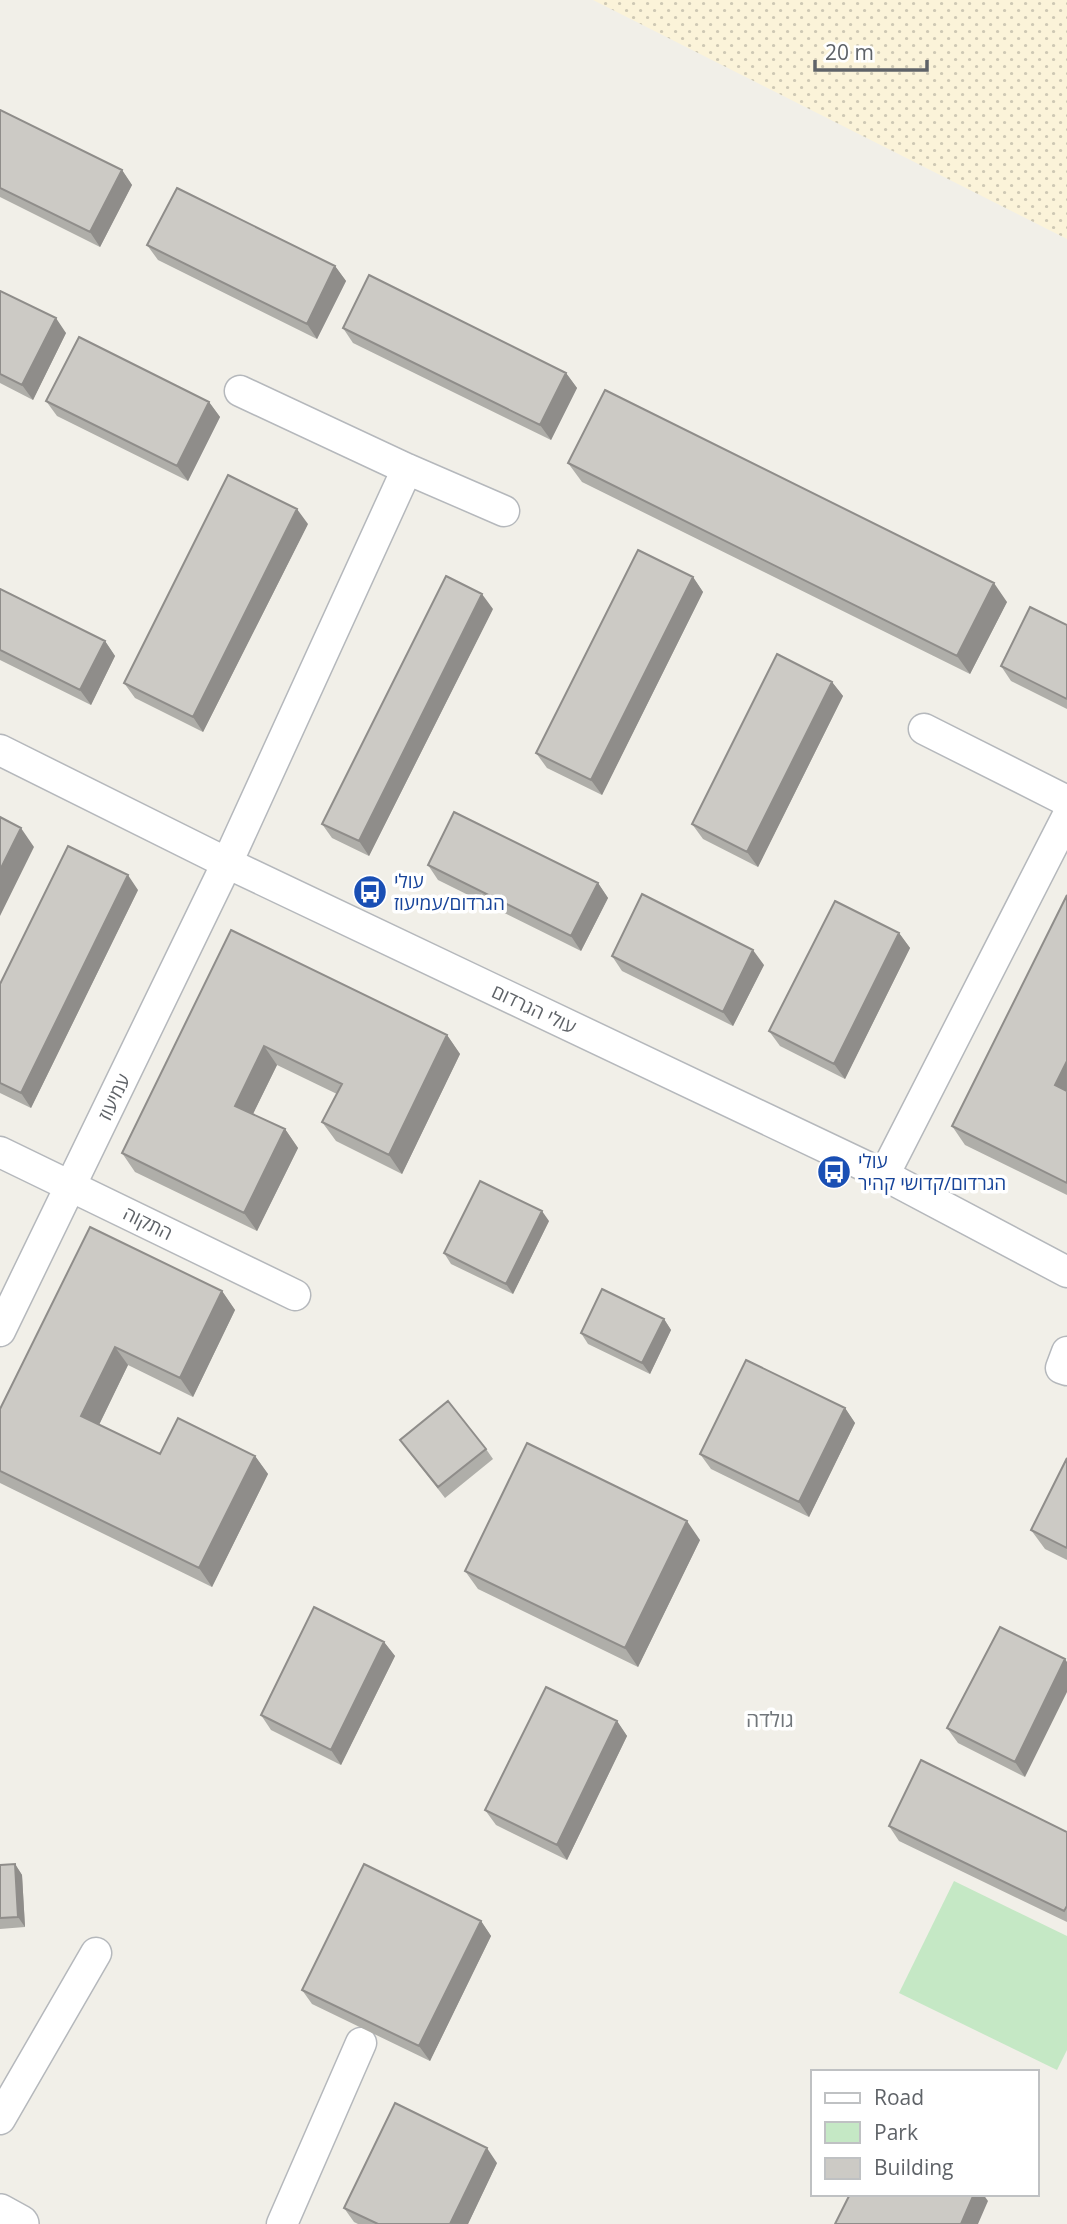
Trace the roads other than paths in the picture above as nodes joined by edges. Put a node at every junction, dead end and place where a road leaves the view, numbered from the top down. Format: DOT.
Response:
graph roads {
  1 [pos="240,391"];
  2 [pos="407,469"];
  3 [pos="504,510"];
  4 [pos="925,729"];
  5 [pos="0,750"];
  6 [pos="1067,801"];
  7 [pos="1067,817"];
  8 [pos="227,863"];
  9 [pos="0,1152"];
  10 [pos="884,1175"];
  11 [pos="70,1186"];
  12 [pos="1067,1272"];
  13 [pos="295,1295"];
  14 [pos="0,1331"];
  15 [pos="1067,1353"];
  16 [pos="1067,1370"];
  17 [pos="96,1953"];
  18 [pos="361,2043"];
  19 [pos="0,2119"];
  20 [pos="0,2213"];
  21 [pos="20,2224"];
  22 [pos="282,2224"];
  1 -- 2 [label="street"];
  2 -- 3 [label="street"];
  2 -- 8 [label="street, עמיעוז"];
  4 -- 6 [label="street"];
  5 -- 8 [label="street, עולי הגרדום"];
  7 -- 10 [label="street"];
  8 -- 10 [label="street, עולי הגרדום"];
  8 -- 11 [label="street, עמיעוז"];
  9 -- 11 [label="street, התקוה"];
  10 -- 12 [label="street, עולי הגרדום"];
  11 -- 13 [label="street, התקוה"];
  11 -- 14 [label="street, עמיעוז"];
  15 -- 16 [label="street"];
  17 -- 19 [label="street"];
  18 -- 22 [label="street"];
  20 -- 21 [label="street"];
}
